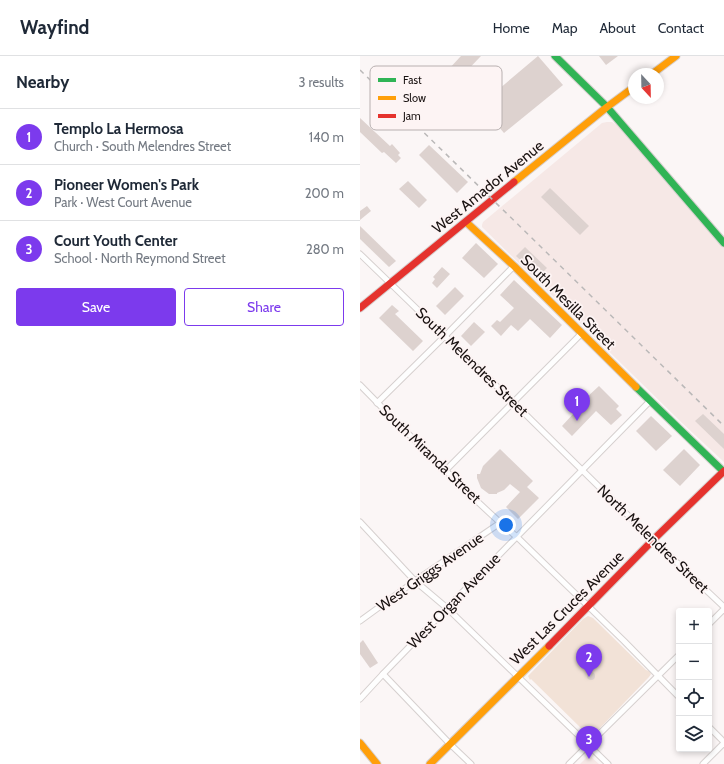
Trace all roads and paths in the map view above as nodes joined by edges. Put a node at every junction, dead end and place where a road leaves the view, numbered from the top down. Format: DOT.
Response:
graph roads {
  1 [pos="555,56"];
  2 [pos="676,56"];
  3 [pos="660,68"];
  4 [pos="628,91"];
  5 [pos="607,107"];
  6 [pos="466,222"];
  7 [pos="724,243"];
  8 [pos="360,254"];
  9 [pos="514,266"];
  10 [pos="391,284"];
  11 [pos="360,308"];
  12 [pos="582,333"];
  13 [pos="445,336"];
  14 [pos="360,384"];
  15 [pos="650,401"];
  16 [pos="513,402"];
  17 [pos="377,403"];
  18 [pos="446,470"];
  19 [pos="583,470"];
  20 [pos="724,472"];
  21 [pos="360,522"];
  22 [pos="500,523"];
  23 [pos="517,537"];
  24 [pos="653,540"];
  25 [pos="415,581"];
  26 [pos="588,606"];
  27 [pos="447,608"];
  28 [pos="724,608"];
  29 [pos="360,621"];
  30 [pos="712,621"];
  31 [pos="676,658"];
  32 [pos="383,674"];
  33 [pos="658,676"];
  34 [pos="518,677"];
  35 [pos="676,694"];
  36 [pos="360,699"];
  37 [pos="712,730"];
  38 [pos="360,743"];
  39 [pos="724,743"];
  40 [pos="450,744"];
  41 [pos="589,745"];
  42 [pos="377,764"];
  43 [pos="430,764"];
  44 [pos="471,764"];
  45 [pos="569,764"];
  46 [pos="608,764"];
  47 [pos="703,764"];
  1 -- 5 [label="street"];
  2 -- 3 [label="street"];
  4 -- 5 [label="street, West Amador Avenue"];
  5 -- 6 [label="street, West Amador Avenue"];
  5 -- 7 [label="street"];
  6 -- 9 [label="street, South Mesilla Street"];
  6 -- 10 [label="street, West Amador Avenue"];
  8 -- 10 [label="street, South Melendres Street"];
  9 -- 12 [label="street, South Mesilla Street"];
  9 -- 13 [label="street"];
  10 -- 11 [label="street, West Amador Avenue"];
  10 -- 13 [label="street, South Melendres Street"];
  12 -- 15 [label="street, South Mesilla Street"];
  12 -- 16 [label="street"];
  13 -- 16 [label="street, South Melendres Street"];
  13 -- 17 [label="street"];
  14 -- 17 [label="street, South Miranda Street"];
  15 -- 19 [label="street, West Organ Avenue"];
  15 -- 20 [label="street, South Mesilla Street"];
  16 -- 18 [label="street"];
  16 -- 19 [label="street, South Melendres Street"];
  17 -- 18 [label="street, South Miranda Street"];
  18 -- 22 [label="street, South Miranda Street"];
  19 -- 23 [label="street, West Organ Avenue"];
  19 -- 24 [label="street, North Melendres Street"];
  20 -- 24 [label="street, West Las Cruces Avenue"];
  21 -- 25 [label="street"];
  22 -- 23 [label="street, South Miranda Street"];
  22 -- 25 [label="street, West Griggs Avenue"];
  23 -- 26 [label="street, South Miranda Street"];
  23 -- 27 [label="street, West Organ Avenue"];
  24 -- 26 [label="street, West Las Cruces Avenue"];
  24 -- 28 [label="street, North Melendres Street"];
  25 -- 27 [label="street"];
  25 -- 29 [label="street, West Griggs Avenue"];
  26 -- 33 [label="street, South Miranda Street"];
  26 -- 34 [label="street, West Las Cruces Avenue"];
  27 -- 32 [label="street, West Organ Avenue"];
  27 -- 34 [label="street"];
  28 -- 30 [label="street"];
  31 -- 33 [label="street"];
  32 -- 36 [label="street, West Organ Avenue"];
  32 -- 40 [label="street"];
  33 -- 35 [label="street, South Miranda Street"];
  33 -- 41 [label="street"];
  34 -- 40 [label="street, West Las Cruces Avenue"];
  34 -- 41 [label="street"];
  37 -- 39 [label="street"];
  38 -- 42 [label="street"];
  39 -- 47 [label="street"];
  40 -- 43 [label="street, West Las Cruces Avenue"];
  40 -- 44 [label="street"];
  41 -- 45 [label="street"];
  41 -- 46 [label="street"];
}
